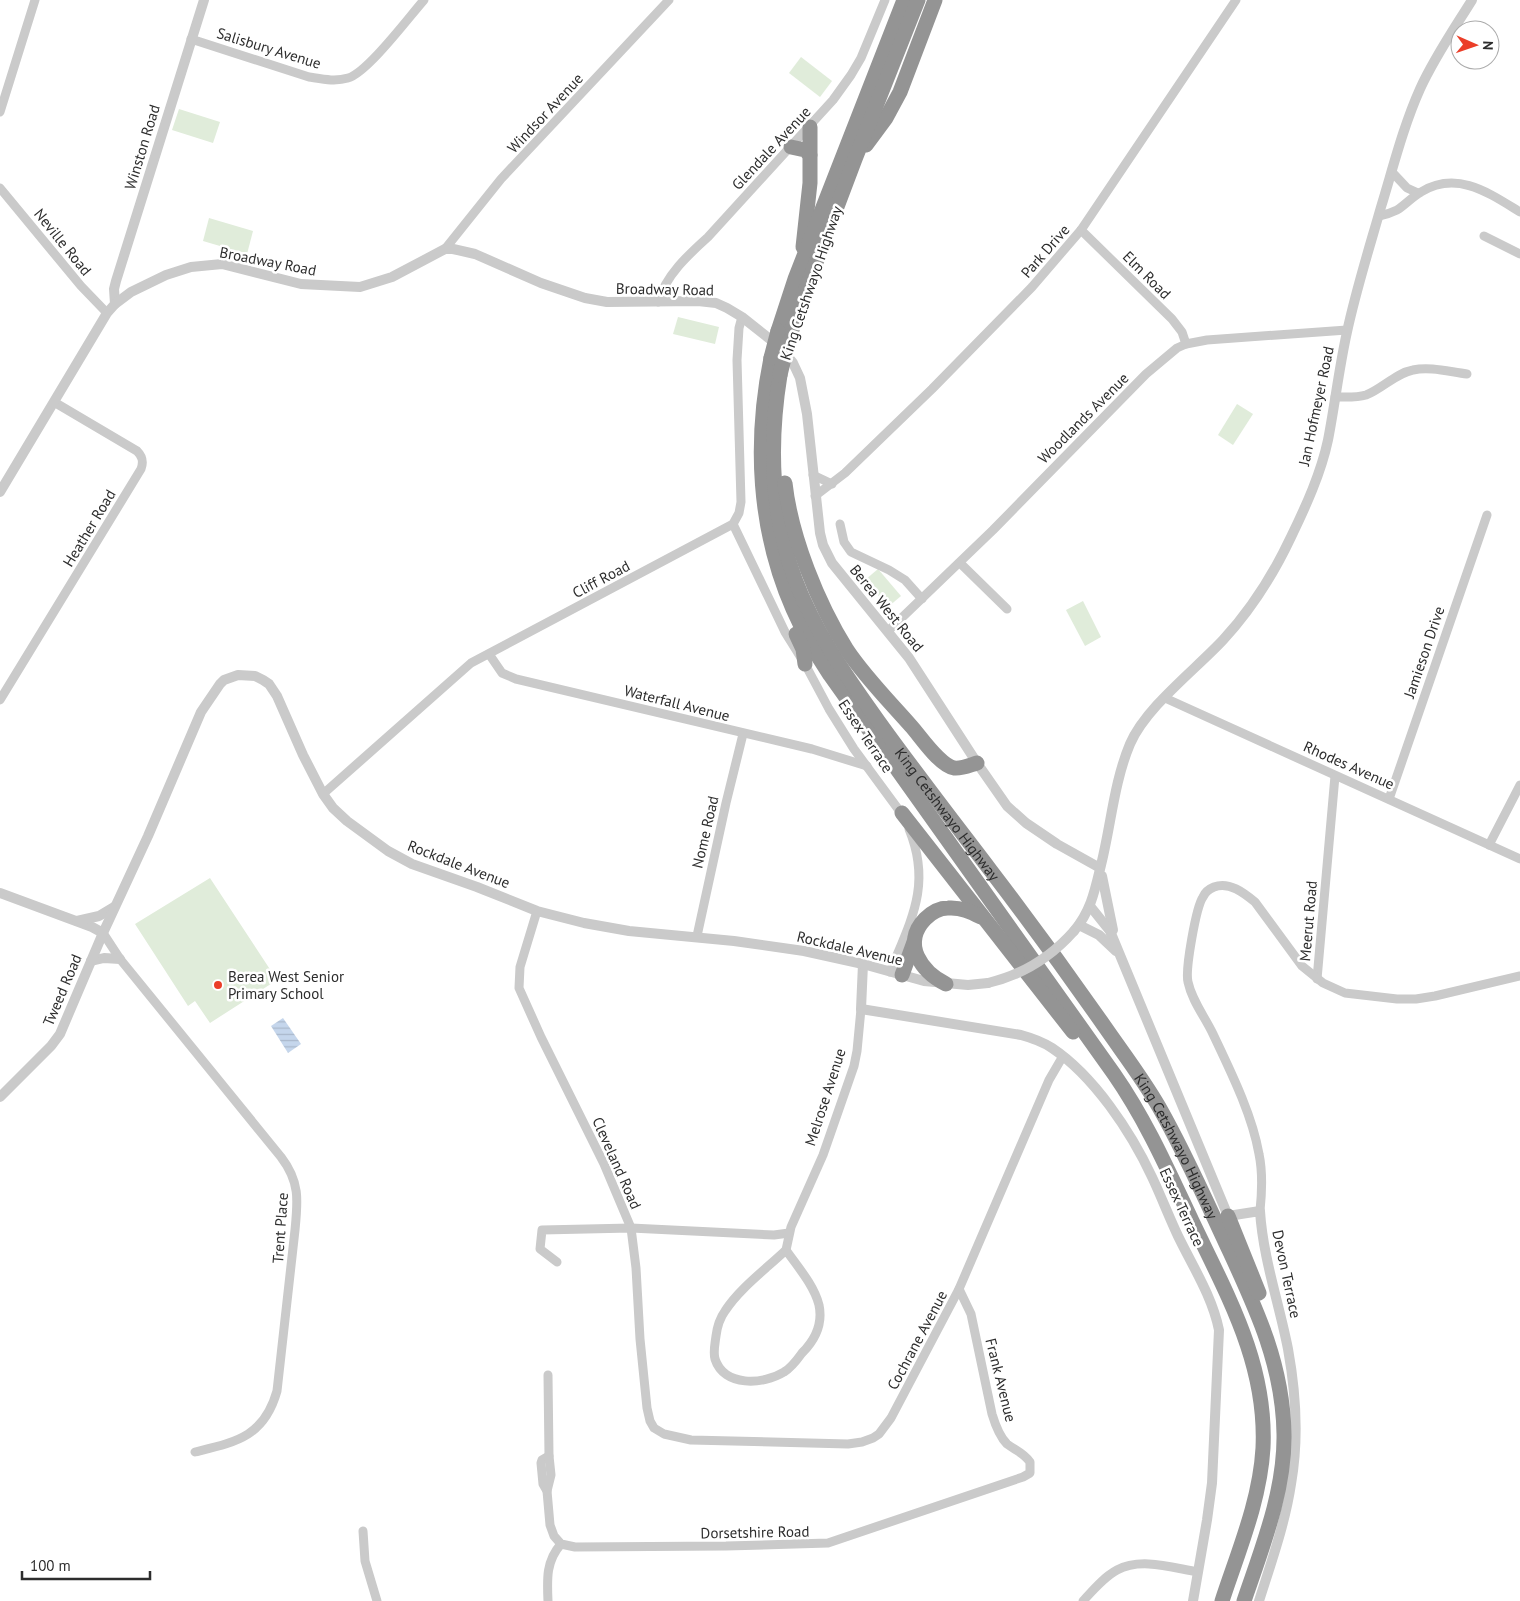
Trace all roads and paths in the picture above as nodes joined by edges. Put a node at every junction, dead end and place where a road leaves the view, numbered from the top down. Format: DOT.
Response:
graph roads {
  1 [pos="35,0"];
  2 [pos="204,0"];
  3 [pos="424,0"];
  4 [pos="668,0"];
  5 [pos="885,0"];
  6 [pos="904,0"];
  7 [pos="918,0"];
  8 [pos="935,0"];
  9 [pos="1236,0"];
  10 [pos="1472,0"];
  11 [pos="192,39"];
  12 [pos="0,112"];
  13 [pos="810,127"];
  14 [pos="791,147"];
  15 [pos="810,155"];
  16 [pos="855,160"];
  17 [pos="1392,172"];
  18 [pos="0,188"];
  19 [pos="1418,194"];
  20 [pos="1520,212"];
  21 [pos="1378,216"];
  22 [pos="1082,230"];
  23 [pos="1484,236"];
  24 [pos="445,249"];
  25 [pos="1520,254"];
  26 [pos="802,261"];
  27 [pos="658,302"];
  28 [pos="116,304"];
  29 [pos="107,313"];
  30 [pos="742,317"];
  31 [pos="1347,330"];
  32 [pos="783,336"];
  33 [pos="1186,344"];
  34 [pos="1467,374"];
  35 [pos="776,394"];
  36 [pos="1335,397"];
  37 [pos="54,402"];
  38 [pos="813,475"];
  39 [pos="761,477"];
  40 [pos="832,484"];
  41 [pos="0,492"];
  42 [pos="815,496"];
  43 [pos="1487,515"];
  44 [pos="733,524"];
  45 [pos="840,524"];
  46 [pos="960,563"];
  47 [pos="922,600"];
  48 [pos="1006,609"];
  49 [pos="888,631"];
  50 [pos="489,654"];
  51 [pos="806,664"];
  52 [pos="1165,698"];
  53 [pos="0,700"];
  54 [pos="743,734"];
  55 [pos="977,763"];
  56 [pos="867,766"];
  57 [pos="1335,776"];
  58 [pos="1520,785"];
  59 [pos="323,794"];
  60 [pos="1389,799"];
  61 [pos="902,813"];
  62 [pos="1489,845"];
  63 [pos="1520,859"];
  64 [pos="1100,868"];
  65 [pos="0,893"];
  66 [pos="1090,906"];
  67 [pos="115,907"];
  68 [pos="537,911"];
  69 [pos="985,919"];
  70 [pos="76,921"];
  71 [pos="1076,928"];
  72 [pos="102,933"];
  73 [pos="697,936"];
  74 [pos="914,942"];
  75 [pos="1120,955"];
  76 [pos="120,960"];
  77 [pos="91,961"];
  78 [pos="864,964"];
  79 [pos="896,974"];
  80 [pos="1520,976"];
  81 [pos="1317,979"];
  82 [pos="946,984"];
  83 [pos="861,1009"];
  84 [pos="1063,1056"];
  85 [pos="0,1097"];
  86 [pos="1150,1133"];
  87 [pos="1260,1211"];
  88 [pos="1228,1216"];
  89 [pos="630,1228"];
  90 [pos="789,1233"];
  91 [pos="786,1250"];
  92 [pos="557,1262"];
  93 [pos="959,1289"];
  94 [pos="548,1375"];
  95 [pos="1284,1428"];
  96 [pos="664,1434"];
  97 [pos="195,1452"];
  98 [pos="1031,1467"];
  99 [pos="363,1531"];
  100 [pos="561,1544"];
  101 [pos="1198,1572"];
  102 [pos="377,1601"];
  103 [pos="548,1601"];
  104 [pos="1083,1601"];
  105 [pos="1193,1601"];
  106 [pos="1222,1601"];
  107 [pos="1244,1601"];
  108 [pos="1259,1601"];
  1 -- 12 [label="street"];
  2 -- 11 [label="street, Winston Road"];
  3 -- 11 [label="street, Salisbury Avenue"];
  4 -- 24 [label="street, Windsor Avenue"];
  5 -- 13 [label="street, Glendale Avenue"];
  6 -- 26 [label="highway, King Cetshwayo Highway"];
  7 -- 16 [label="highway, King Cetshwayo Highway"];
  8 -- 16 [label="highway"];
  9 -- 22 [label="street, Park Drive"];
  10 -- 17 [label="street, Jan Hofmeyer Road"];
  11 -- 28 [label="street, Winston Road"];
  13 -- 14 [label="street, Glendale Avenue"];
  13 -- 15 [label="highway"];
  14 -- 15 [label="highway"];
  14 -- 27 [label="street, Glendale Avenue"];
  15 -- 26 [label="highway"];
  16 -- 32 [label="highway, King Cetshwayo Highway"];
  17 -- 19 [label="street"];
  17 -- 21 [label="street, Jan Hofmeyer Road"];
  18 -- 29 [label="street, Neville Road"];
  19 -- 20 [label="street"];
  19 -- 21 [label="street"];
  21 -- 31 [label="street, Jan Hofmeyer Road"];
  22 -- 33 [label="street, Elm Road"];
  22 -- 40 [label="street, Park Drive"];
  23 -- 25 [label="street"];
  24 -- 27 [label="street, Broadway Road"];
  24 -- 28 [label="street, Broadway Road"];
  26 -- 32 [label="highway, King Cetshwayo Highway"];
  27 -- 30 [label="street, Broadway Road"];
  28 -- 29 [label="street, Broadway Road"];
  29 -- 37 [label="street, Broadway Road"];
  30 -- 38 [label="street, Berea West Road"];
  30 -- 44 [label="street"];
  31 -- 33 [label="street, Woodlands Avenue"];
  31 -- 36 [label="street, Jan Hofmeyer Road"];
  32 -- 35 [label="highway, King Cetshwayo Highway, bridge"];
  32 -- 39 [label="highway, King Cetshwayo Highway, bridge"];
  33 -- 46 [label="street, Woodlands Avenue"];
  34 -- 36 [label="street"];
  35 -- 55 [label="highway"];
  35 -- 95 [label="highway, King Cetshwayo Highway"];
  36 -- 52 [label="street, Jan Hofmeyer Road"];
  37 -- 41 [label="street, Broadway Road"];
  37 -- 53 [label="street, Heather Road"];
  38 -- 40 [label="street"];
  38 -- 42 [label="street, Berea West Road"];
  39 -- 51 [label="highway"];
  39 -- 86 [label="highway, King Cetshwayo Highway"];
  40 -- 42 [label="street, Park Drive"];
  42 -- 49 [label="street, Berea West Road"];
  43 -- 60 [label="street, Jamieson Drive"];
  44 -- 50 [label="street, Cliff Road"];
  44 -- 51 [label="street, Essex Terrace"];
  45 -- 47 [label="street"];
  46 -- 47 [label="street, Woodlands Avenue"];
  46 -- 48 [label="street"];
  47 -- 49 [label="street, Woodlands Avenue"];
  49 -- 55 [label="street, Berea West Road"];
  50 -- 54 [label="street, Waterfall Avenue"];
  50 -- 59 [label="street, Cliff Road"];
  51 -- 56 [label="street, Essex Terrace"];
  52 -- 57 [label="street, Rhodes Avenue"];
  52 -- 64 [label="street, Jan Hofmeyer Road"];
  54 -- 56 [label="street, Waterfall Avenue"];
  54 -- 73 [label="street, Nome Road"];
  55 -- 64 [label="street, Berea West Road"];
  56 -- 61 [label="street, Essex Terrace"];
  57 -- 60 [label="street, Rhodes Avenue"];
  57 -- 81 [label="street, Meerut Road"];
  58 -- 62 [label="street"];
  59 -- 67 [label="street, Rockdale Avenue"];
  59 -- 68 [label="street, Rockdale Avenue"];
  60 -- 62 [label="street, Rhodes Avenue"];
  61 -- 69 [label="highway"];
  61 -- 79 [label="street, Essex Terrace"];
  62 -- 63 [label="street, Rhodes Avenue"];
  64 -- 66 [label="street, Rockdale Avenue"];
  64 -- 75 [label="street"];
  65 -- 70 [label="street"];
  66 -- 71 [label="street, Rockdale Avenue"];
  66 -- 75 [label="street"];
  67 -- 70 [label="street"];
  67 -- 72 [label="street, Rockdale Avenue"];
  68 -- 73 [label="street, Rockdale Avenue"];
  68 -- 89 [label="street, Cleveland Road"];
  69 -- 74 [label="highway"];
  69 -- 86 [label="highway"];
  70 -- 72 [label="street"];
  71 -- 75 [label="street"];
  71 -- 82 [label="street, Rockdale Avenue, bridge"];
  72 -- 76 [label="street, Trent Place"];
  72 -- 77 [label="street, Tweed Road"];
  73 -- 78 [label="street, Rockdale Avenue"];
  74 -- 79 [label="highway"];
  74 -- 82 [label="highway"];
  75 -- 88 [label="street"];
  76 -- 77 [label="street"];
  76 -- 97 [label="street, Trent Place"];
  77 -- 85 [label="street, Tweed Road"];
  78 -- 79 [label="street, Rockdale Avenue"];
  78 -- 83 [label="street, Melrose Avenue"];
  79 -- 82 [label="street, Rockdale Avenue"];
  80 -- 81 [label="street, Meerut Road"];
  81 -- 87 [label="street, Devon Terrace"];
  83 -- 84 [label="street, Essex Terrace"];
  83 -- 90 [label="street, Melrose Avenue"];
  84 -- 93 [label="street, Cochrane Avenue"];
  84 -- 101 [label="street, Essex Terrace"];
  86 -- 106 [label="highway, King Cetshwayo Highway"];
  87 -- 88 [label="street"];
  87 -- 108 [label="street, Devon Terrace"];
  88 -- 95 [label="highway"];
  89 -- 90 [label="street"];
  89 -- 92 [label="street"];
  89 -- 96 [label="street, Cleveland Road"];
  90 -- 91 [label="street, Melrose Avenue"];
  91 -- 91 [label="street"];
  93 -- 96 [label="street, Cochrane Avenue"];
  93 -- 98 [label="street, Frank Avenue"];
  94 -- 100 [label="street"];
  95 -- 107 [label="highway, King Cetshwayo Highway"];
  98 -- 100 [label="street, Dorsetshire Road"];
  99 -- 102 [label="street"];
  100 -- 103 [label="street"];
  101 -- 104 [label="street"];
  101 -- 105 [label="street, Essex Terrace"];
}
